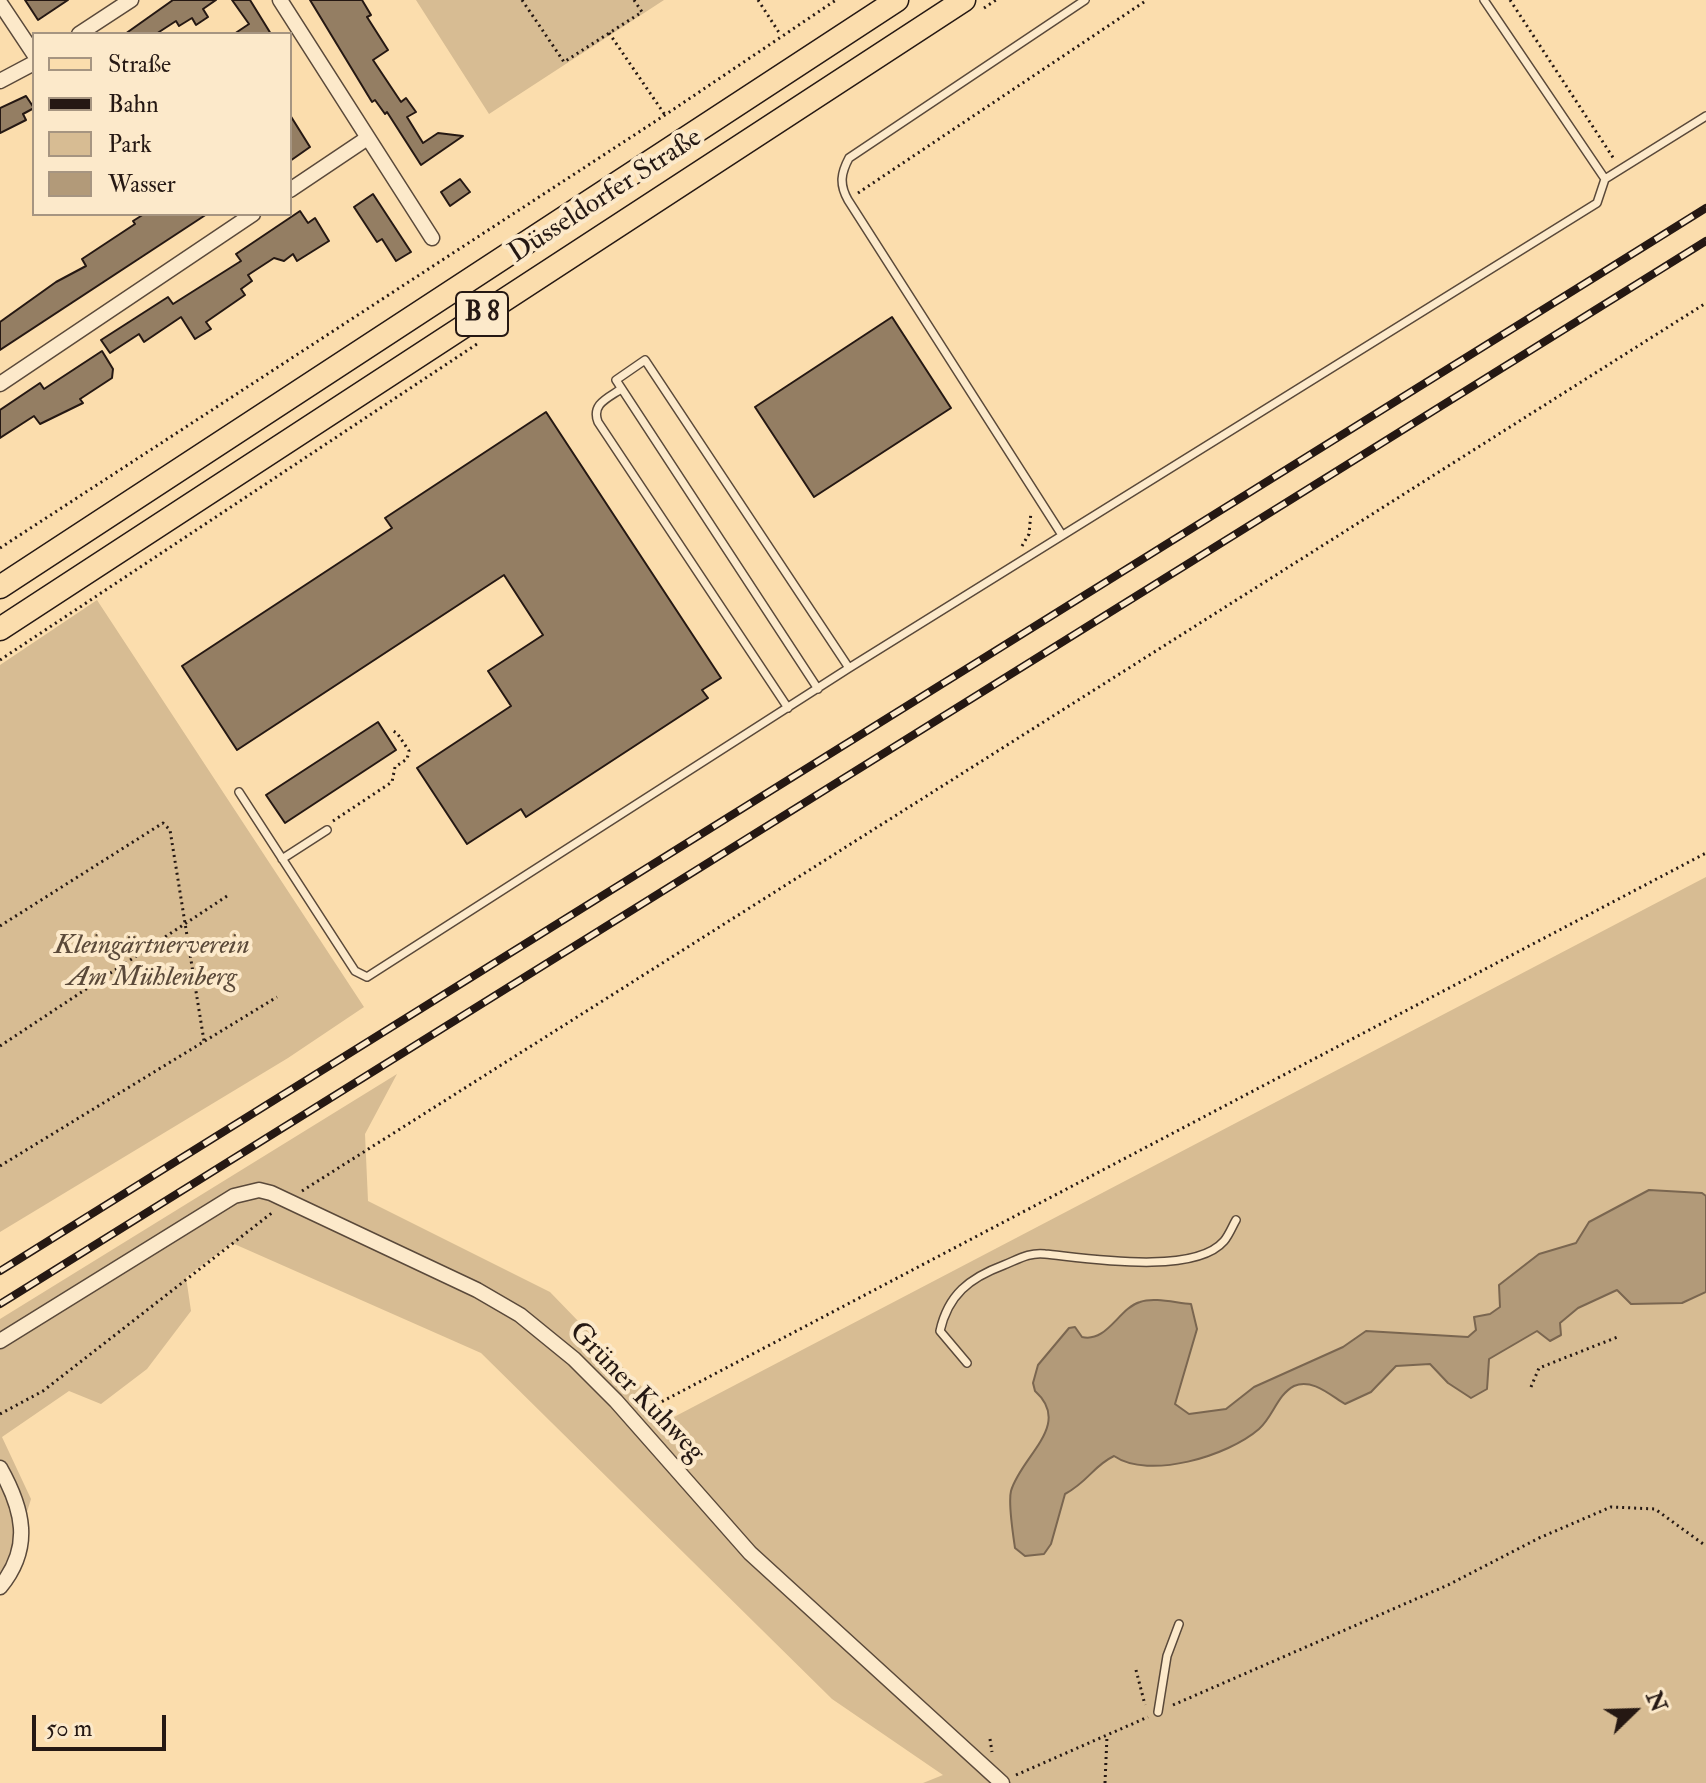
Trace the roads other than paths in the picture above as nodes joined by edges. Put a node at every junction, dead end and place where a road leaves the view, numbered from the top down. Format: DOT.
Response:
graph roads {
  1 [pos="131,0"];
  2 [pos="280,0"];
  3 [pos="897,0"];
  4 [pos="964,0"];
  5 [pos="1085,0"];
  6 [pos="1484,0"];
  7 [pos="2,11"];
  8 [pos="82,32"];
  9 [pos="32,51"];
  10 [pos="32,64"];
  11 [pos="0,81"];
  12 [pos="1706,116"];
  13 [pos="366,139"];
  14 [pos="1605,179"];
  15 [pos="292,189"];
  16 [pos="250,216"];
  17 [pos="432,238"];
  18 [pos="0,384"];
  19 [pos="621,389"];
  20 [pos="1062,535"];
  21 [pos="0,587"];
  22 [pos="0,629"];
  23 [pos="849,668"];
  24 [pos="818,689"];
  25 [pos="788,708"];
  26 [pos="239,792"];
  27 [pos="327,830"];
  28 [pos="282,859"];
  29 [pos="1236,1220"];
  30 [pos="0,1341"];
  31 [pos="967,1363"];
  32 [pos="0,1468"];
  33 [pos="0,1587"];
  34 [pos="1179,1624"];
  35 [pos="1158,1712"];
  36 [pos="1001,1783"];
  1 -- 8 [label="street"];
  2 -- 13 [label="street"];
  3 -- 21 [label="main road, Düsseldorfer Straße / B 8"];
  4 -- 22 [label="main road, Düsseldorfer Straße / B 8"];
  5 -- 20 [label="lane"];
  6 -- 14 [label="lane"];
  7 -- 9 [label="street"];
  10 -- 11 [label="street"];
  12 -- 14 [label="lane"];
  13 -- 15 [label="street"];
  13 -- 17 [label="street"];
  14 -- 20 [label="lane"];
  16 -- 18 [label="street"];
  19 -- 23 [label="lane"];
  19 -- 24 [label="lane"];
  19 -- 25 [label="lane"];
  20 -- 23 [label="lane"];
  23 -- 24 [label="lane"];
  24 -- 25 [label="lane"];
  25 -- 28 [label="lane"];
  26 -- 28 [label="lane"];
  27 -- 28 [label="lane"];
  29 -- 31 [label="lane"];
  30 -- 36 [label="street, Grüner Kuhweg"];
  32 -- 33 [label="street"];
  34 -- 35 [label="lane"];
}
